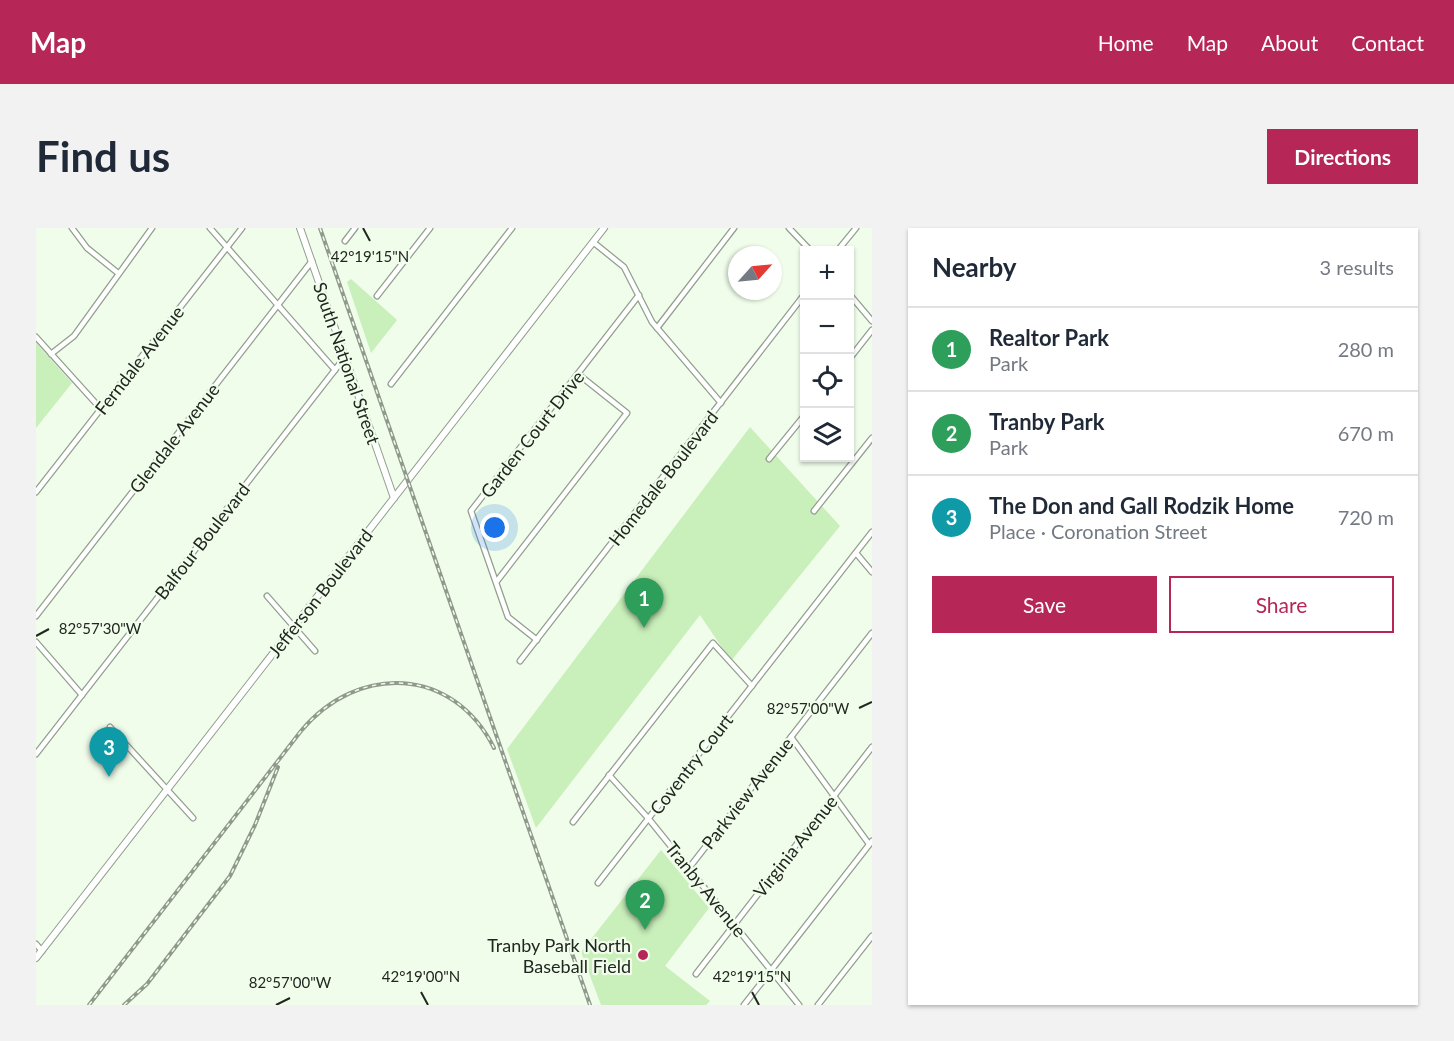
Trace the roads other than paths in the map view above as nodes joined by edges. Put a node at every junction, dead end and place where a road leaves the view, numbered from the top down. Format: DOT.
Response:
graph roads {
  1 [pos="72,228"];
  2 [pos="152,228"];
  3 [pos="210,228"];
  4 [pos="242,228"];
  5 [pos="300,228"];
  6 [pos="355,228"];
  7 [pos="430,228"];
  8 [pos="512,228"];
  9 [pos="604,228"];
  10 [pos="734,228"];
  11 [pos="789,228"];
  12 [pos="856,228"];
  13 [pos="345,241"];
  14 [pos="593,242"];
  15 [pos="806,246"];
  16 [pos="841,246"];
  17 [pos="227,248"];
  18 [pos="312,261"];
  19 [pos="118,273"];
  20 [pos="377,296"];
  21 [pos="639,296"];
  22 [pos="800,300"];
  23 [pos="853,300"];
  24 [pos="278,305"];
  25 [pos="872,321"];
  26 [pos="657,328"];
  27 [pos="872,330"];
  28 [pos="36,337"];
  29 [pos="51,354"];
  30 [pos="852,354"];
  31 [pos="345,357"];
  32 [pos="335,370"];
  33 [pos="578,374"];
  34 [pos="391,384"];
  35 [pos="721,403"];
  36 [pos="100,409"];
  37 [pos="800,421"];
  38 [pos="872,438"];
  39 [pos="769,459"];
  40 [pos="36,492"];
  41 [pos="394,498"];
  42 [pos="814,511"];
  43 [pos="872,532"];
  44 [pos="856,553"];
  45 [pos="872,572"];
  46 [pos="497,581"];
  47 [pos="267,596"];
  48 [pos="36,616"];
  49 [pos="294,627"];
  50 [pos="872,633"];
  51 [pos="537,640"];
  52 [pos="36,642"];
  53 [pos="315,651"];
  54 [pos="520,661"];
  55 [pos="752,686"];
  56 [pos="82,695"];
  57 [pos="110,727"];
  58 [pos="791,737"];
  59 [pos="872,747"];
  60 [pos="36,754"];
  61 [pos="609,776"];
  62 [pos="167,789"];
  63 [pos="834,795"];
  64 [pos="193,818"];
  65 [pos="648,818"];
  66 [pos="573,822"];
  67 [pos="871,843"];
  68 [pos="689,868"];
  69 [pos="598,883"];
  70 [pos="734,925"];
  71 [pos="872,936"];
  72 [pos="36,944"];
  73 [pos="42,951"];
  74 [pos="36,958"];
  75 [pos="770,970"];
  76 [pos="696,974"];
  77 [pos="744,1005"];
  78 [pos="799,1005"];
  79 [pos="818,1005"];
  1 -- 19 [label="street"];
  2 -- 19 [label="street"];
  3 -- 17 [label="street"];
  4 -- 17 [label="street, Ferndale Avenue"];
  5 -- 18 [label="street, South National Street"];
  6 -- 13 [label="street"];
  7 -- 20 [label="street"];
  8 -- 34 [label="street"];
  9 -- 14 [label="street, Jefferson Boulevard"];
  10 -- 26 [label="street"];
  11 -- 15 [label="street"];
  12 -- 16 [label="street"];
  14 -- 21 [label="street"];
  14 -- 41 [label="street, Jefferson Boulevard"];
  17 -- 24 [label="street"];
  17 -- 36 [label="street, Ferndale Avenue"];
  18 -- 24 [label="street, Glendale Avenue"];
  18 -- 31 [label="street, South National Street"];
  19 -- 29 [label="street"];
  21 -- 26 [label="street"];
  21 -- 33 [label="street, Garden Court Drive"];
  22 -- 35 [label="street, Homedale Boulevard"];
  23 -- 25 [label="street"];
  24 -- 32 [label="street"];
  24 -- 48 [label="street, Glendale Avenue"];
  26 -- 35 [label="street"];
  27 -- 30 [label="street"];
  28 -- 29 [label="street"];
  29 -- 36 [label="street"];
  31 -- 32 [label="street, Balfour Boulevard"];
  31 -- 41 [label="street, South National Street"];
  32 -- 56 [label="street, Balfour Boulevard"];
  33 -- 46 [label="street, Garden Court Drive"];
  33 -- 46 [label="street"];
  35 -- 51 [label="street, Homedale Boulevard"];
  36 -- 40 [label="street, Ferndale Avenue"];
  37 -- 39 [label="street"];
  38 -- 42 [label="street"];
  41 -- 49 [label="street, Jefferson Boulevard"];
  43 -- 44 [label="street, Coventry Court"];
  44 -- 45 [label="street"];
  44 -- 55 [label="street, Coventry Court"];
  46 -- 51 [label="street, Garden Court Drive"];
  47 -- 49 [label="street"];
  49 -- 53 [label="street"];
  49 -- 62 [label="street, Jefferson Boulevard"];
  50 -- 58 [label="street, Parkview Avenue"];
  51 -- 54 [label="street, Homedale Boulevard"];
  52 -- 56 [label="street"];
  55 -- 61 [label="street"];
  55 -- 65 [label="street, Coventry Court"];
  56 -- 60 [label="street, Balfour Boulevard"];
  57 -- 62 [label="street"];
  58 -- 63 [label="street"];
  58 -- 68 [label="street, Parkview Avenue"];
  59 -- 63 [label="street, Virginia Avenue"];
  61 -- 65 [label="street, Tranby Avenue"];
  61 -- 66 [label="street"];
  62 -- 64 [label="street"];
  62 -- 73 [label="street, Jefferson Boulevard"];
  63 -- 67 [label="street"];
  63 -- 70 [label="street, Virginia Avenue"];
  65 -- 68 [label="street, Tranby Avenue"];
  65 -- 69 [label="street, Coventry Court"];
  67 -- 75 [label="street"];
  68 -- 70 [label="street, Tranby Avenue"];
  70 -- 75 [label="street, Tranby Avenue"];
  70 -- 76 [label="street, Virginia Avenue"];
  71 -- 79 [label="street"];
  72 -- 73 [label="street"];
  73 -- 74 [label="street, Jefferson Boulevard"];
  75 -- 77 [label="street"];
  75 -- 78 [label="street, Tranby Avenue"];
}
